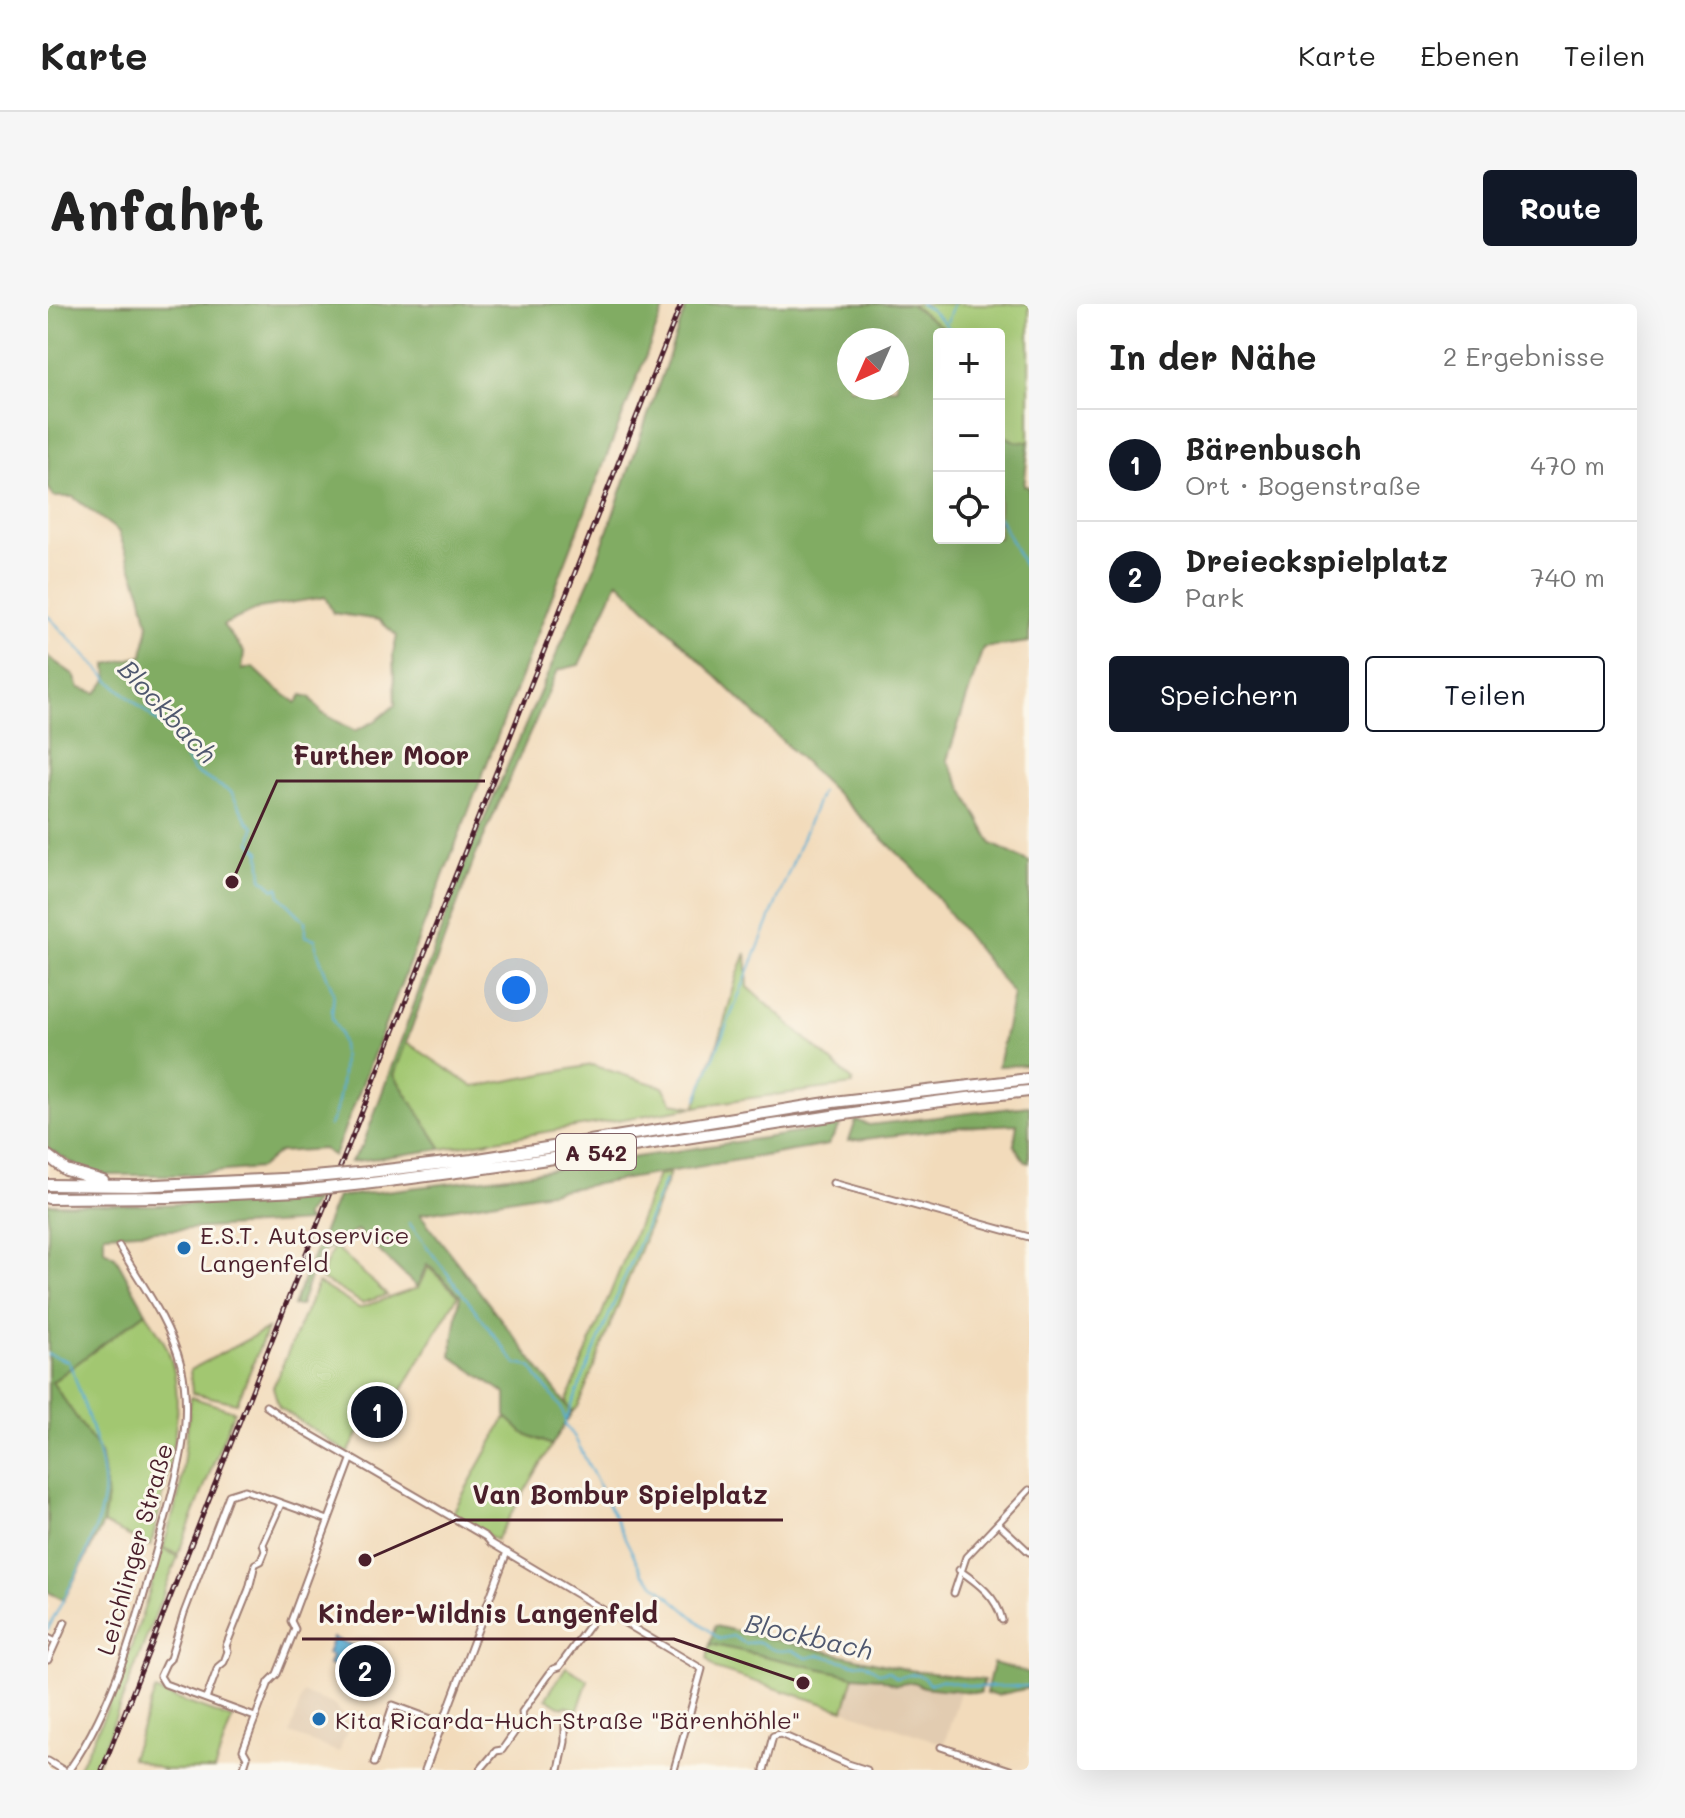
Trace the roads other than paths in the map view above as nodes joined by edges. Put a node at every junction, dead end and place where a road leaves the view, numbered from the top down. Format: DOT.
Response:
graph roads {
  1 [pos="1029,1079"];
  2 [pos="1029,1091"];
  3 [pos="48,1156"];
  4 [pos="833,1183"];
  5 [pos="48,1185"];
  6 [pos="136,1186"];
  7 [pos="48,1200"];
  8 [pos="1029,1237"];
  9 [pos="119,1246"];
  10 [pos="266,1406"];
  11 [pos="351,1460"];
  12 [pos="1029,1490"];
  13 [pos="281,1504"];
  14 [pos="328,1520"];
  15 [pos="998,1523"];
  16 [pos="507,1552"];
  17 [pos="1029,1552"];
  18 [pos="959,1570"];
  19 [pos="954,1593"];
  20 [pos="601,1609"];
  21 [pos="1002,1620"];
  22 [pos="65,1622"];
  23 [pos="48,1638"];
  24 [pos="56,1642"];
  25 [pos="48,1660"];
  26 [pos="206,1699"];
  27 [pos="255,1717"];
  28 [pos="442,1723"];
  29 [pos="565,1725"];
  30 [pos="941,1747"];
  31 [pos="48,1761"];
  32 [pos="374,1763"];
  33 [pos="847,1767"];
  34 [pos="63,1770"];
  35 [pos="69,1770"];
  36 [pos="243,1770"];
  37 [pos="425,1770"];
  38 [pos="480,1770"];
  39 [pos="559,1770"];
  40 [pos="674,1770"];
  41 [pos="764,1770"];
  42 [pos="867,1770"];
  43 [pos="1010,1770"];
  1 -- 6 [label="highway, A 542, bridge"];
  2 -- 7 [label="highway, A 542, bridge"];
  3 -- 6 [label="highway"];
  4 -- 8 [label="street"];
  5 -- 6 [label="highway, A 542"];
  9 -- 35 [label="street, Leichlinger Straße"];
  10 -- 11 [label="street"];
  11 -- 14 [label="street"];
  11 -- 16 [label="street"];
  12 -- 15 [label="street"];
  13 -- 14 [label="street"];
  13 -- 26 [label="street"];
  13 -- 26 [label="street"];
  14 -- 27 [label="street"];
  15 -- 17 [label="street"];
  15 -- 18 [label="street"];
  16 -- 20 [label="street"];
  16 -- 28 [label="street"];
  18 -- 19 [label="street"];
  18 -- 21 [label="street"];
  20 -- 38 [label="street"];
  20 -- 40 [label="street"];
  22 -- 24 [label="street"];
  23 -- 24 [label="street"];
  24 -- 25 [label="street"];
  26 -- 27 [label="street"];
  27 -- 36 [label="street"];
  28 -- 32 [label="street"];
  28 -- 37 [label="street"];
  29 -- 39 [label="street"];
  30 -- 43 [label="street"];
  31 -- 34 [label="street"];
  33 -- 41 [label="street"];
  33 -- 42 [label="street"];
}
